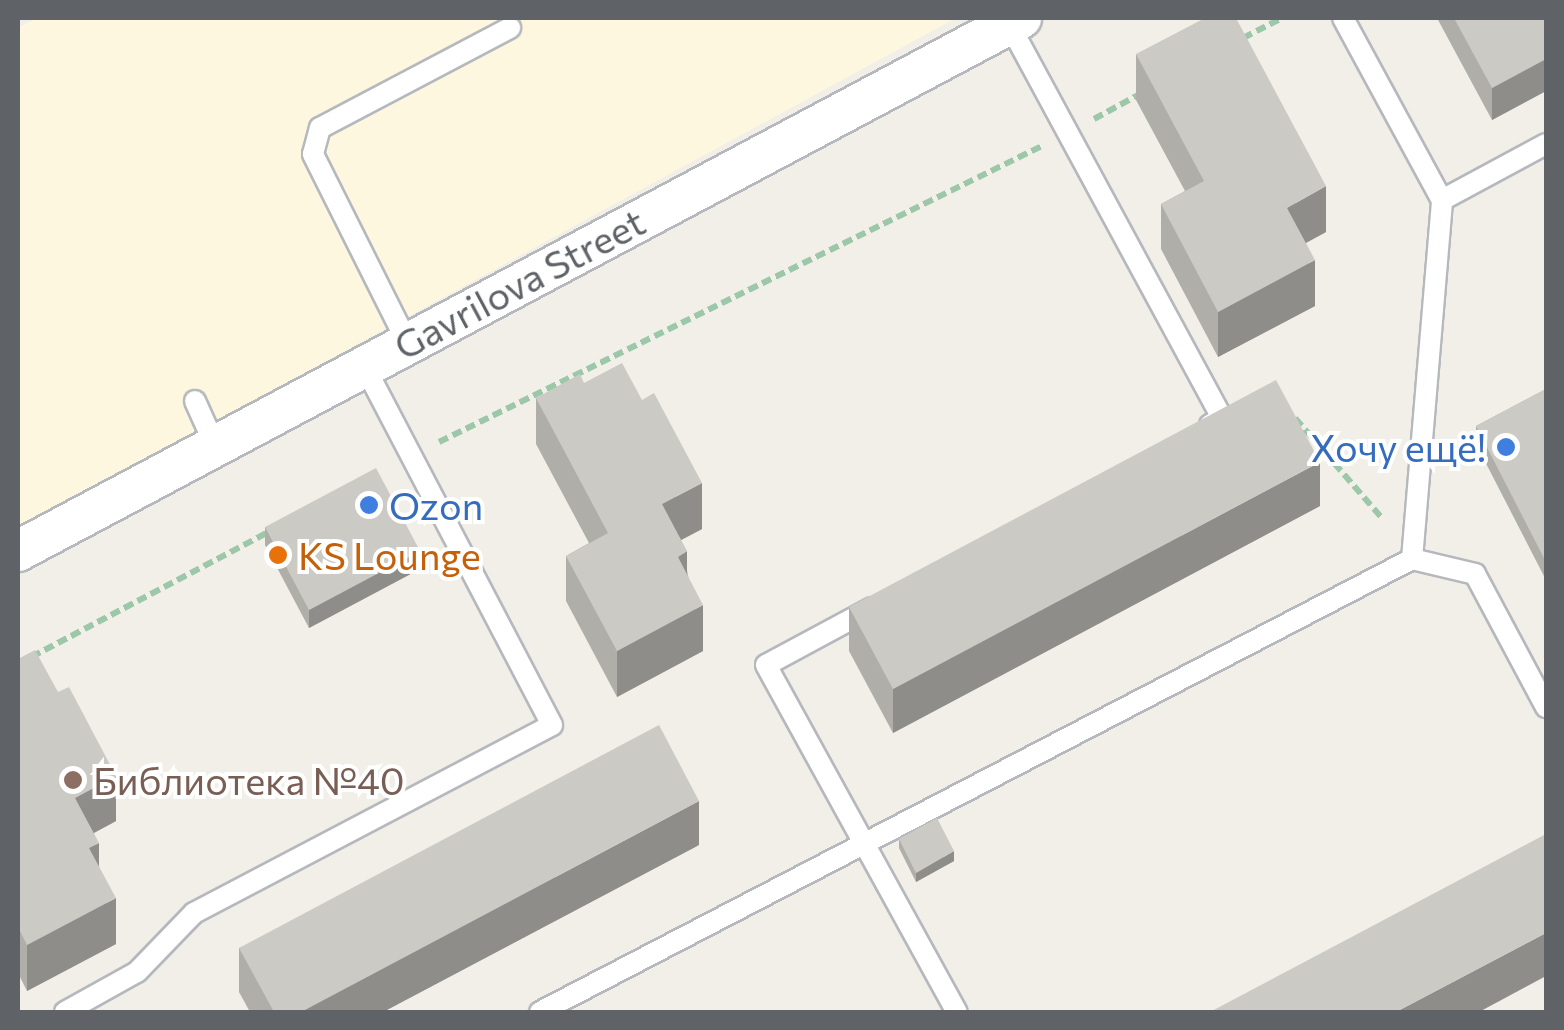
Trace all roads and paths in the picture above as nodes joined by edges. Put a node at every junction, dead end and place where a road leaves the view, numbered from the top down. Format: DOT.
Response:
graph roads {
  1 [pos="1282,18"];
  2 [pos="1343,18"];
  3 [pos="1015,20"];
  4 [pos="510,28"];
  5 [pos="1232,44"];
  6 [pos="1150,88"];
  7 [pos="1068,133"];
  8 [pos="1546,144"];
  9 [pos="1442,200"];
  10 [pos="407,342"];
  11 [pos="364,365"];
  12 [pos="195,401"];
  13 [pos="1222,418"];
  14 [pos="1187,437"];
  15 [pos="214,443"];
  16 [pos="412,456"];
  17 [pos="275,528"];
  18 [pos="18,551"];
  19 [pos="1412,560"];
  20 [pos="889,598"];
  21 [pos="18,664"];
  22 [pos="1546,706"];
  23 [pos="864,844"];
  24 [pos="65,1012"];
  25 [pos="540,1012"];
  26 [pos="956,1012"];
  1 -- 5 [label="path"];
  2 -- 9 [label="lane"];
  3 -- 7 [label="lane"];
  3 -- 10 [label="street, Gavrilova Street"];
  4 -- 10 [label="lane"];
  6 -- 7 [label="path"];
  7 -- 13 [label="lane"];
  7 -- 16 [label="path"];
  8 -- 9 [label="lane"];
  9 -- 19 [label="lane"];
  10 -- 11 [label="street, Gavrilova Street"];
  11 -- 15 [label="street, Gavrilova Street"];
  11 -- 16 [label="lane"];
  12 -- 15 [label="lane"];
  13 -- 14 [label="lane"];
  13 -- 19 [label="path"];
  15 -- 18 [label="street, Gavrilova Street"];
  16 -- 24 [label="lane"];
  17 -- 21 [label="path"];
  19 -- 22 [label="lane"];
  19 -- 23 [label="lane"];
  20 -- 23 [label="lane"];
  23 -- 25 [label="lane"];
  23 -- 26 [label="lane"];
}
